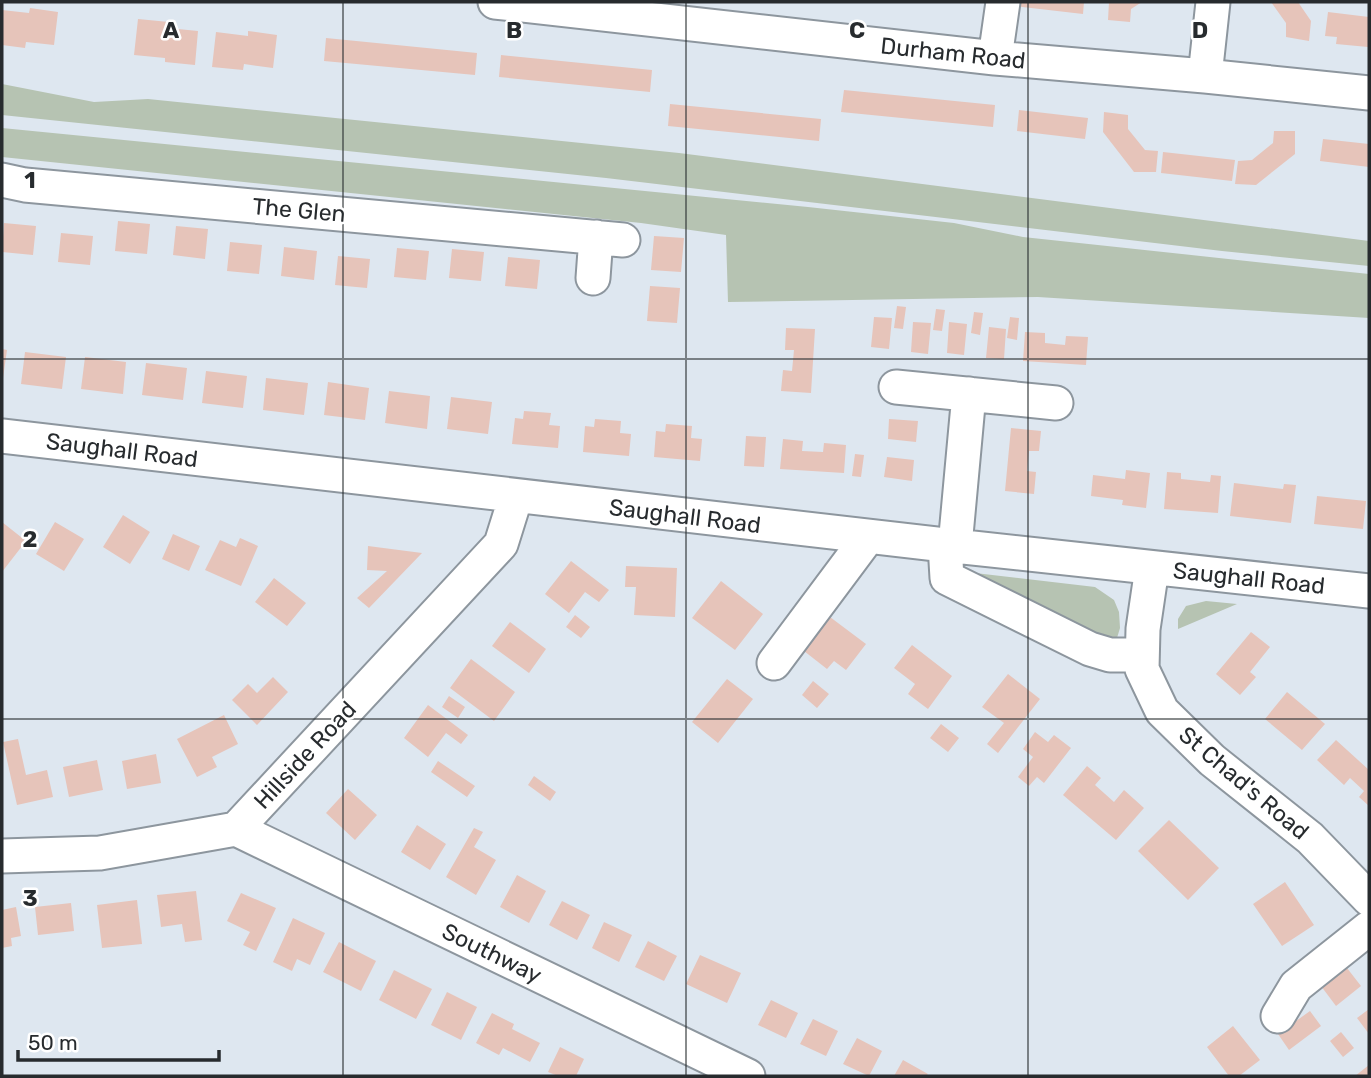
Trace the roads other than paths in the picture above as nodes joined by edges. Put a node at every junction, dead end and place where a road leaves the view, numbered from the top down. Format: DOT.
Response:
graph roads {
  1 [pos="495,2"];
  2 [pos="1003,2"];
  3 [pos="1213,2"];
  4 [pos="995,58"];
  5 [pos="1205,76"];
  6 [pos="1369,93"];
  7 [pos="2,180"];
  8 [pos="593,278"];
  9 [pos="896,387"];
  10 [pos="969,394"];
  11 [pos="1055,403"];
  12 [pos="2,436"];
  13 [pos="516,496"];
  14 [pos="868,537"];
  15 [pos="950,546"];
  16 [pos="1152,568"];
  17 [pos="1369,591"];
  18 [pos="1142,655"];
  19 [pos="774,663"];
  20 [pos="236,829"];
  21 [pos="2,856"];
  22 [pos="1369,899"];
  23 [pos="1369,928"];
  24 [pos="1278,1016"];
  25 [pos="748,1076"];
  1 -- 4 [label="street, Durham Road"];
  2 -- 4 [label="street"];
  3 -- 5 [label="street"];
  4 -- 5 [label="street, Durham Road"];
  5 -- 6 [label="street, Durham Road"];
  7 -- 8 [label="street, The Glen"];
  9 -- 10 [label="street"];
  10 -- 11 [label="street"];
  10 -- 15 [label="street"];
  12 -- 13 [label="street, Saughall Road"];
  13 -- 14 [label="street, Saughall Road"];
  13 -- 20 [label="street, Hillside Road"];
  14 -- 15 [label="street, Saughall Road"];
  14 -- 19 [label="street"];
  15 -- 16 [label="street, Saughall Road"];
  15 -- 18 [label="street"];
  16 -- 17 [label="street, Saughall Road"];
  16 -- 18 [label="street, St Chad's Road"];
  18 -- 22 [label="street, St Chad's Road"];
  20 -- 21 [label="street, Hillside Road"];
  20 -- 25 [label="street, Southway"];
  23 -- 24 [label="street"];
}
